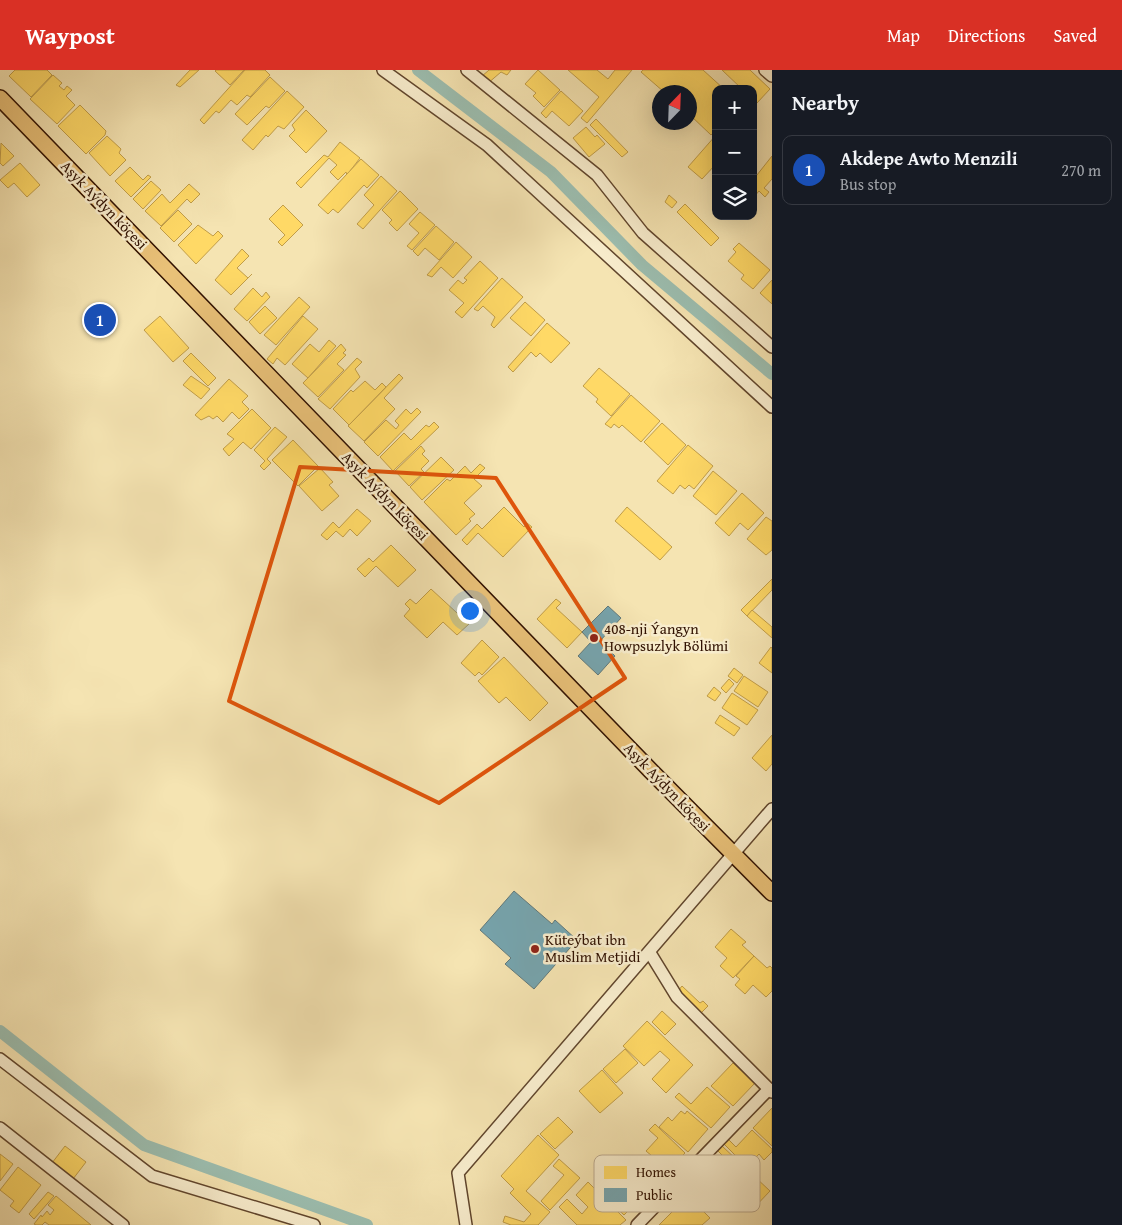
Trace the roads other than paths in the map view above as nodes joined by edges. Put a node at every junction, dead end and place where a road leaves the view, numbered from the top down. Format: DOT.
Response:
graph roads {
  1 [pos="383,70"];
  2 [pos="467,70"];
  3 [pos="765,70"];
  4 [pos="772,76"];
  5 [pos="0,98"];
  6 [pos="772,347"];
  7 [pos="772,408"];
  8 [pos="772,809"];
  9 [pos="734,854"];
  10 [pos="772,893"];
  11 [pos="650,953"];
  12 [pos="0,1059"];
  13 [pos="771,1090"];
  14 [pos="0,1128"];
  15 [pos="706,1155"];
  16 [pos="649,1212"];
  17 [pos="122,1225"];
  18 [pos="314,1225"];
  19 [pos="466,1225"];
  20 [pos="636,1225"];
  1 -- 7 [label="street"];
  2 -- 6 [label="street"];
  3 -- 4 [label="street"];
  5 -- 9 [label="main road, Aşyk Aýdyn köçesi"];
  8 -- 9 [label="street"];
  9 -- 10 [label="main road, Aşyk Aýdyn köçesi"];
  9 -- 11 [label="street"];
  11 -- 13 [label="street"];
  11 -- 19 [label="street"];
  12 -- 18 [label="street"];
  13 -- 15 [label="street"];
  14 -- 17 [label="street"];
  16 -- 20 [label="street"];
}
